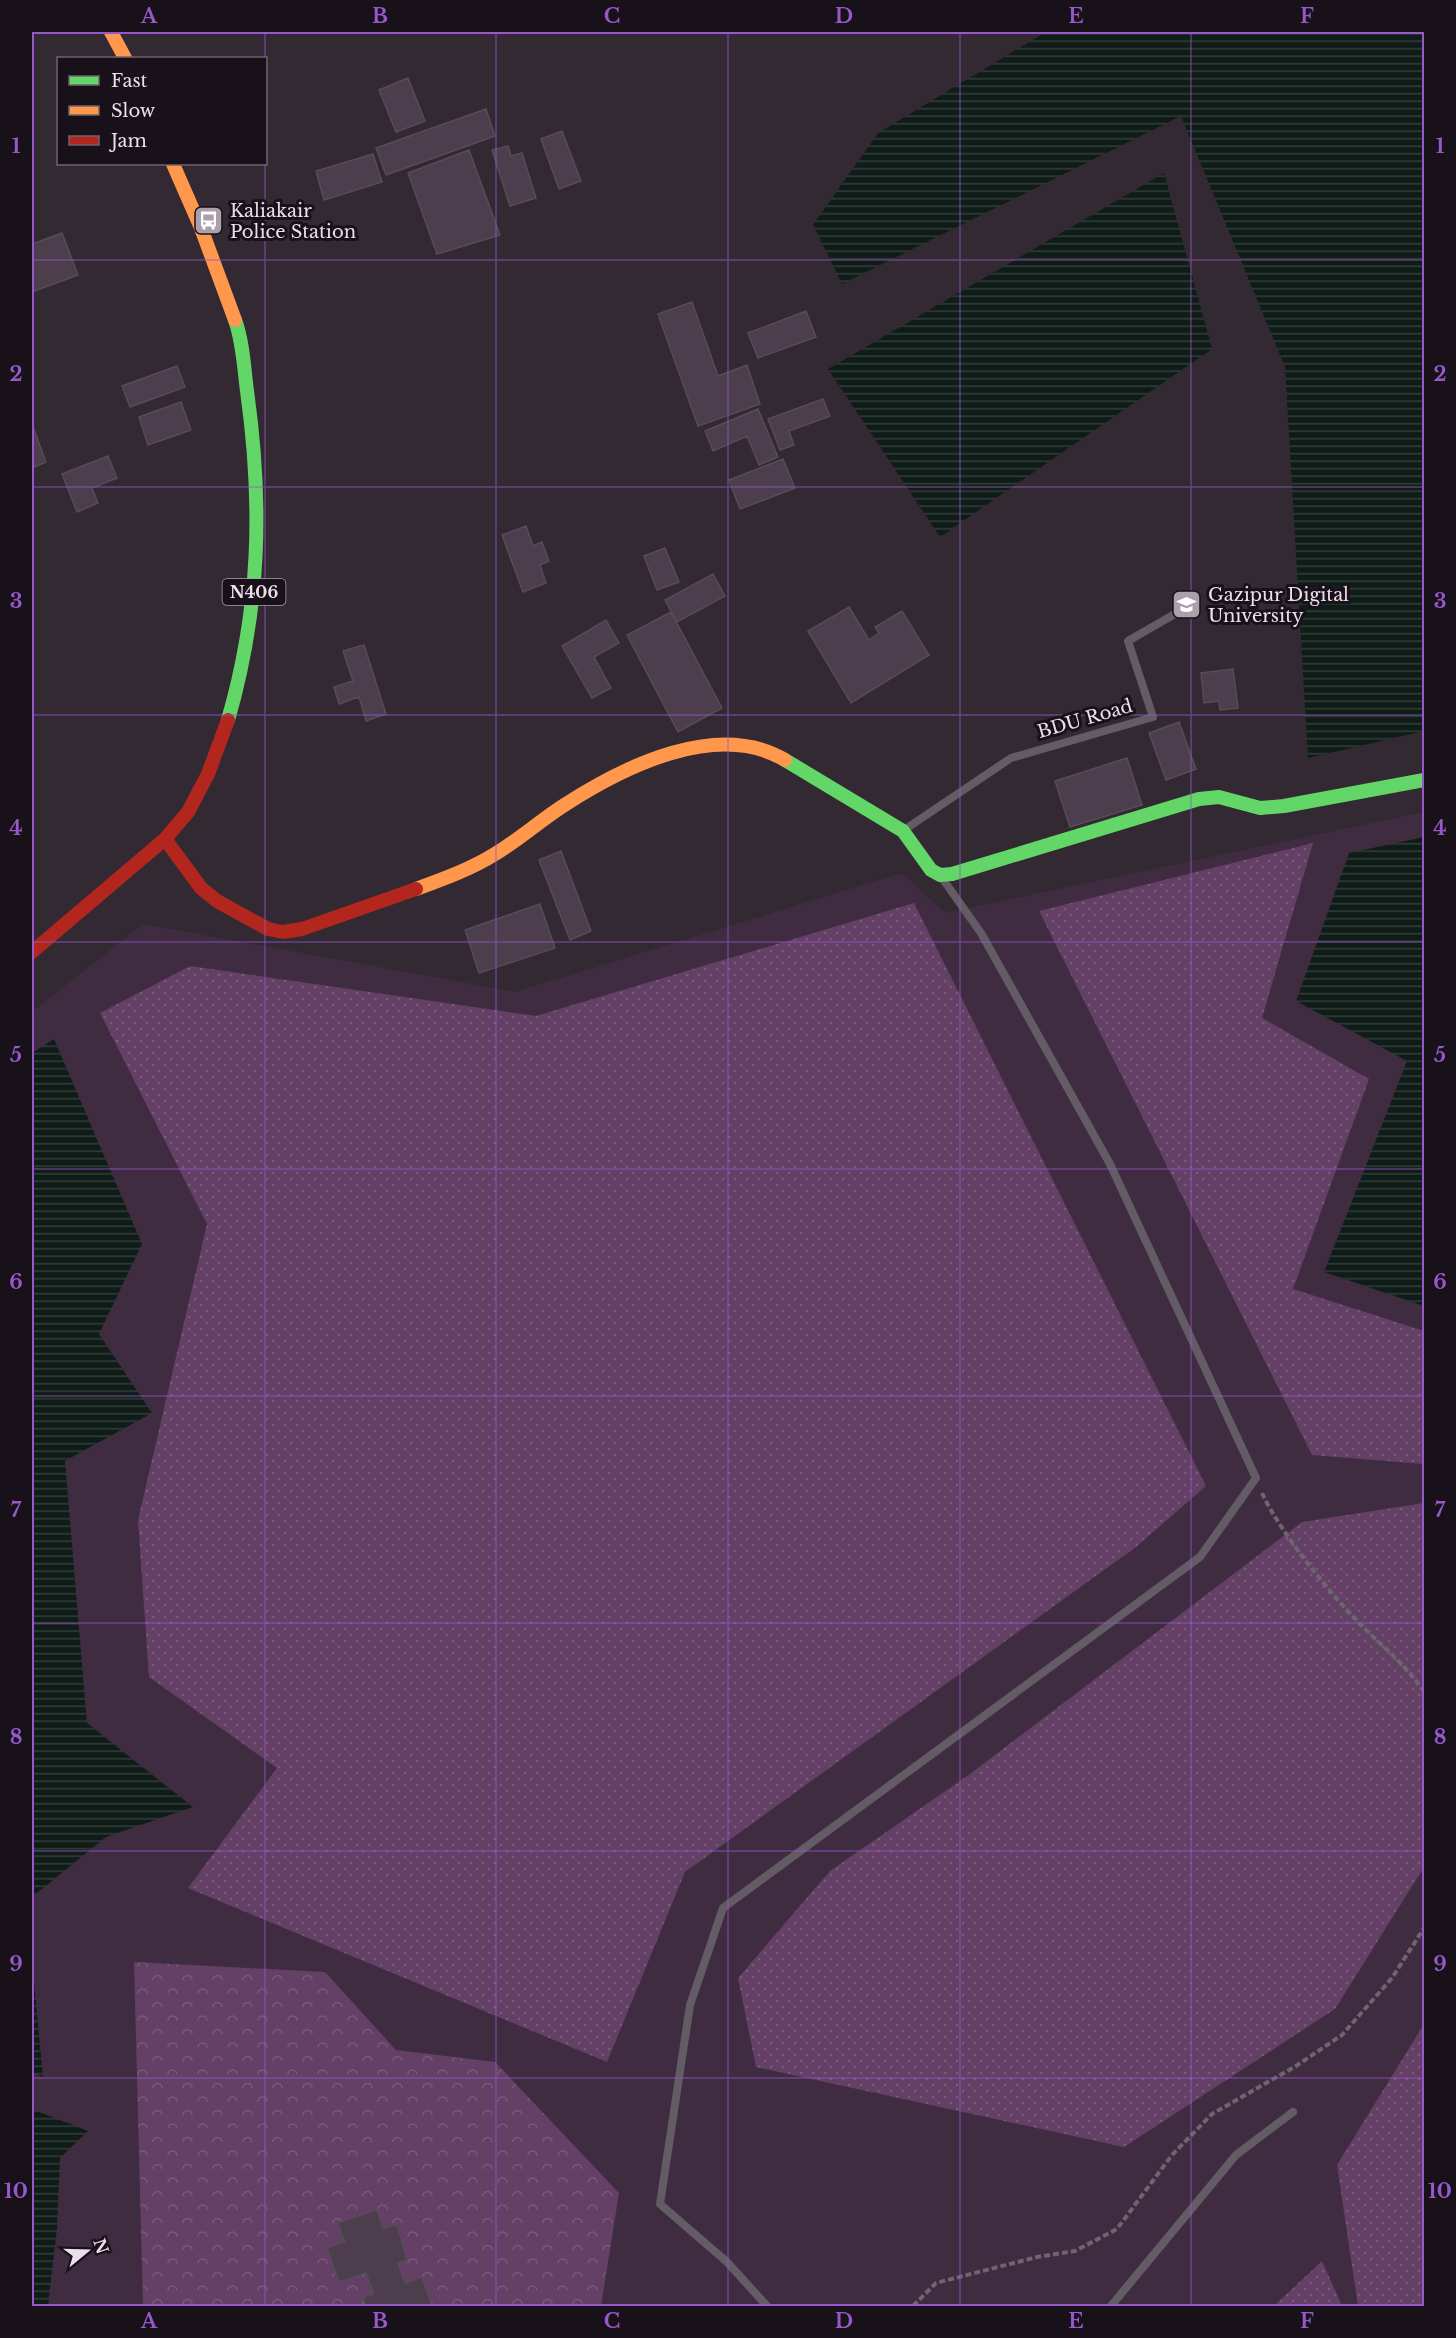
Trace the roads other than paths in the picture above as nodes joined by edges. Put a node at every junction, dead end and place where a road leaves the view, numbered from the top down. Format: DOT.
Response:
graph roads {
  1 [pos="111,32"];
  2 [pos="124,57"];
  3 [pos="173,165"];
  4 [pos="1187,607"];
  5 [pos="1425,780"];
  6 [pos="903,831"];
  7 [pos="165,839"];
  8 [pos="940,875"];
  9 [pos="32,952"];
  10 [pos="1293,2112"];
  11 [pos="767,2307"];
  12 [pos="1111,2307"];
  1 -- 2 [label="main road"];
  3 -- 7 [label="main road, N406"];
  4 -- 6 [label="lane, BDU Road"];
  5 -- 8 [label="main road"];
  6 -- 7 [label="main road"];
  6 -- 8 [label="main road"];
  7 -- 9 [label="main road, N406"];
  8 -- 11 [label="lane"];
  10 -- 12 [label="lane"];
}
